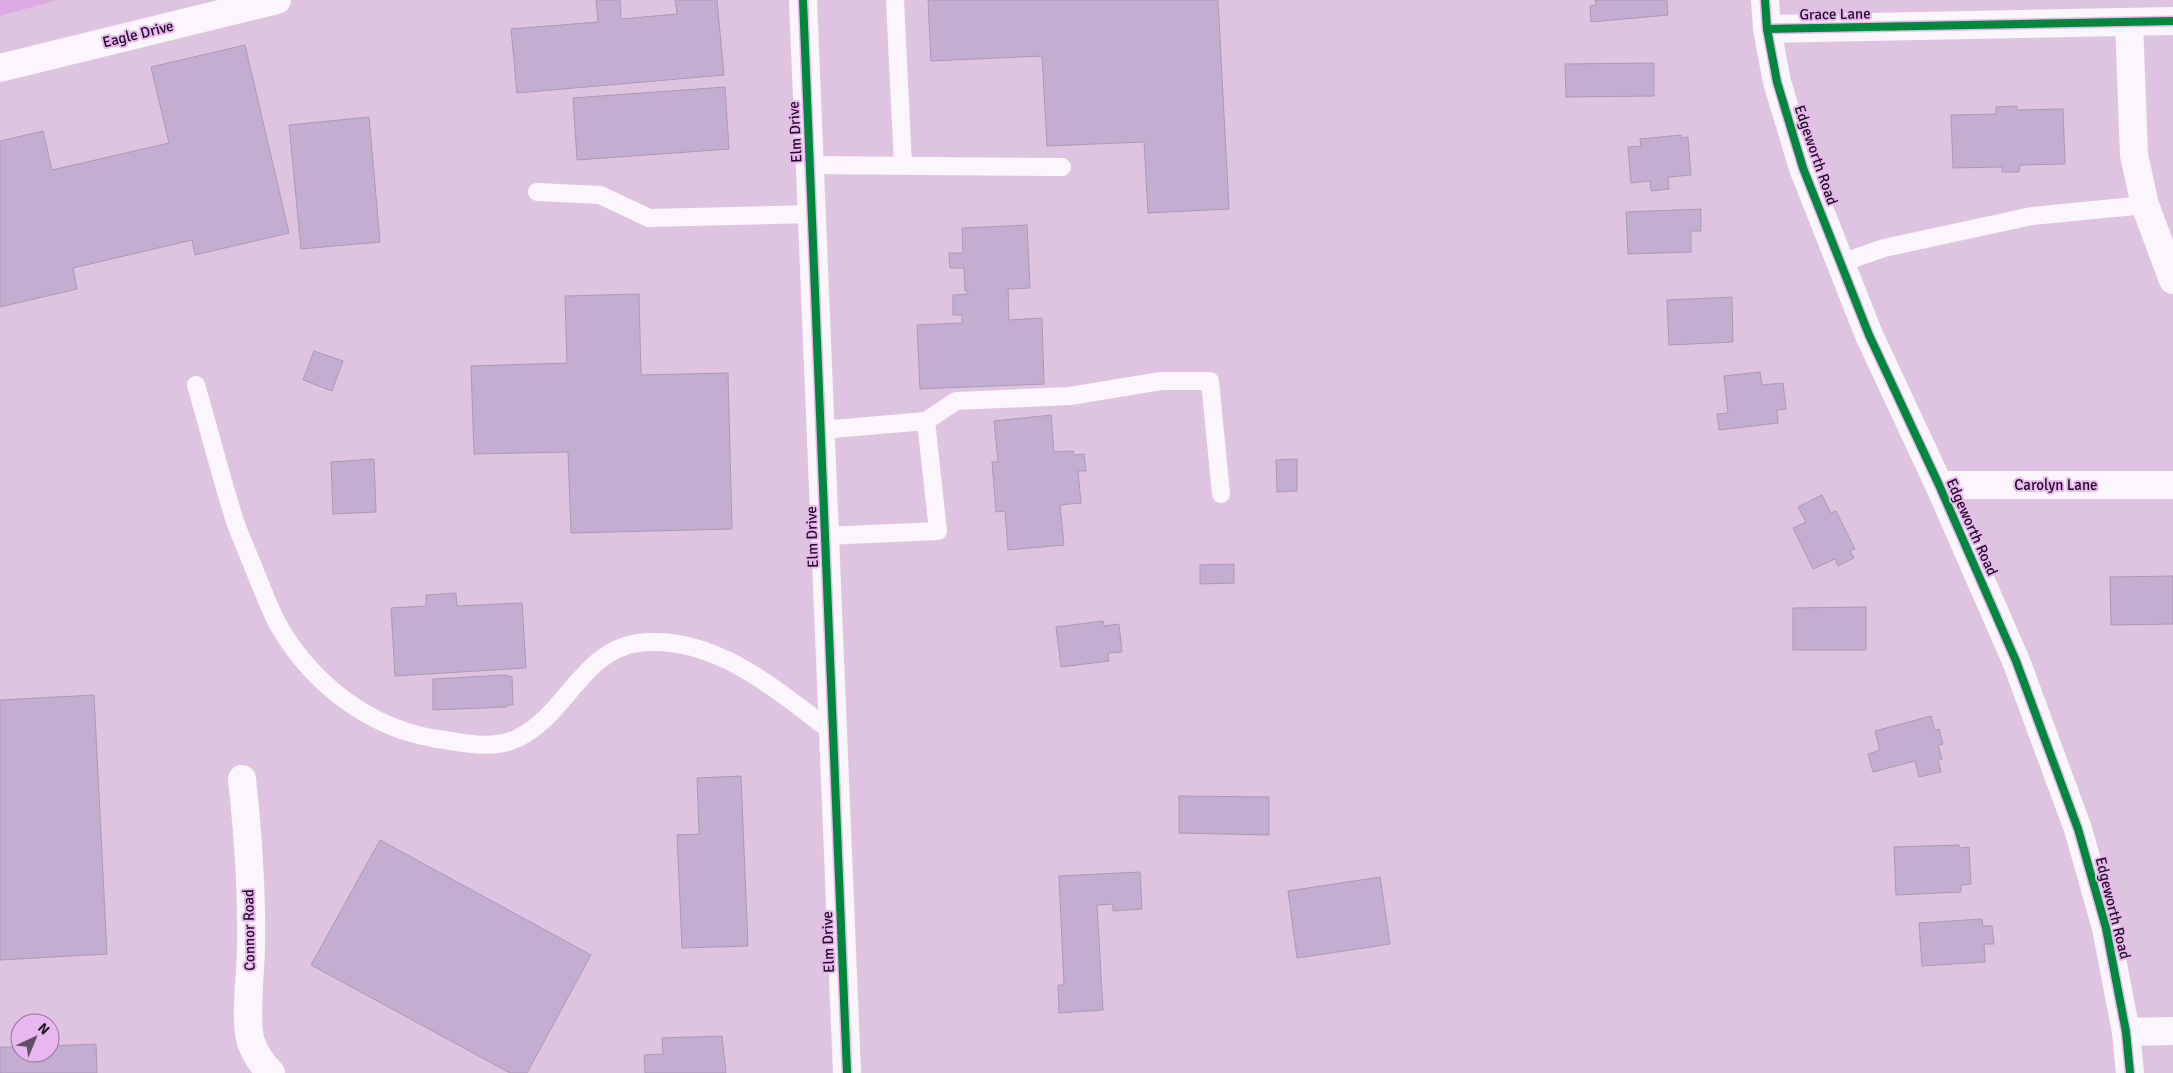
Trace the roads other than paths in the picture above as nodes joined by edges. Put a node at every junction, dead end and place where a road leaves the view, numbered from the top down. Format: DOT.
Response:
graph roads {
  1 [pos="277,0"];
  2 [pos="802,0"];
  3 [pos="895,0"];
  4 [pos="1765,0"];
  5 [pos="2173,21"];
  6 [pos="2129,22"];
  7 [pos="1767,29"];
  8 [pos="0,68"];
  9 [pos="810,165"];
  10 [pos="902,165"];
  11 [pos="1062,167"];
  12 [pos="537,192"];
  13 [pos="2145,205"];
  14 [pos="812,214"];
  15 [pos="1841,263"];
  16 [pos="2173,280"];
  17 [pos="196,385"];
  18 [pos="926,421"];
  19 [pos="821,430"];
  20 [pos="1939,485"];
  21 [pos="2173,485"];
  22 [pos="1221,494"];
  23 [pos="825,536"];
  24 [pos="834,733"];
  25 [pos="242,779"];
  26 [pos="2173,1031"];
  27 [pos="2126,1032"];
  28 [pos="271,1073"];
  29 [pos="847,1073"];
  30 [pos="2130,1073"];
  1 -- 8 [label="street, Eagle Drive"];
  2 -- 9 [label="street, Elm Drive"];
  3 -- 10 [label="lane"];
  4 -- 7 [label="street, Edgeworth Road"];
  5 -- 6 [label="street, Grace Lane"];
  6 -- 7 [label="street, Grace Lane"];
  6 -- 13 [label="street"];
  7 -- 15 [label="street, Edgeworth Road"];
  9 -- 10 [label="lane"];
  9 -- 14 [label="street, Elm Drive"];
  10 -- 11 [label="lane"];
  12 -- 14 [label="lane"];
  13 -- 15 [label="lane"];
  13 -- 16 [label="street"];
  14 -- 19 [label="street, Elm Drive"];
  15 -- 20 [label="street, Edgeworth Road"];
  17 -- 24 [label="lane"];
  18 -- 19 [label="lane"];
  18 -- 22 [label="lane"];
  18 -- 23 [label="lane"];
  19 -- 23 [label="street, Elm Drive"];
  20 -- 21 [label="street, Carolyn Lane"];
  20 -- 27 [label="street, Edgeworth Road"];
  23 -- 24 [label="street, Elm Drive"];
  24 -- 29 [label="street, Elm Drive"];
  25 -- 28 [label="street, Connor Road"];
  26 -- 27 [label="street"];
  27 -- 30 [label="street, Edgeworth Road"];
}
